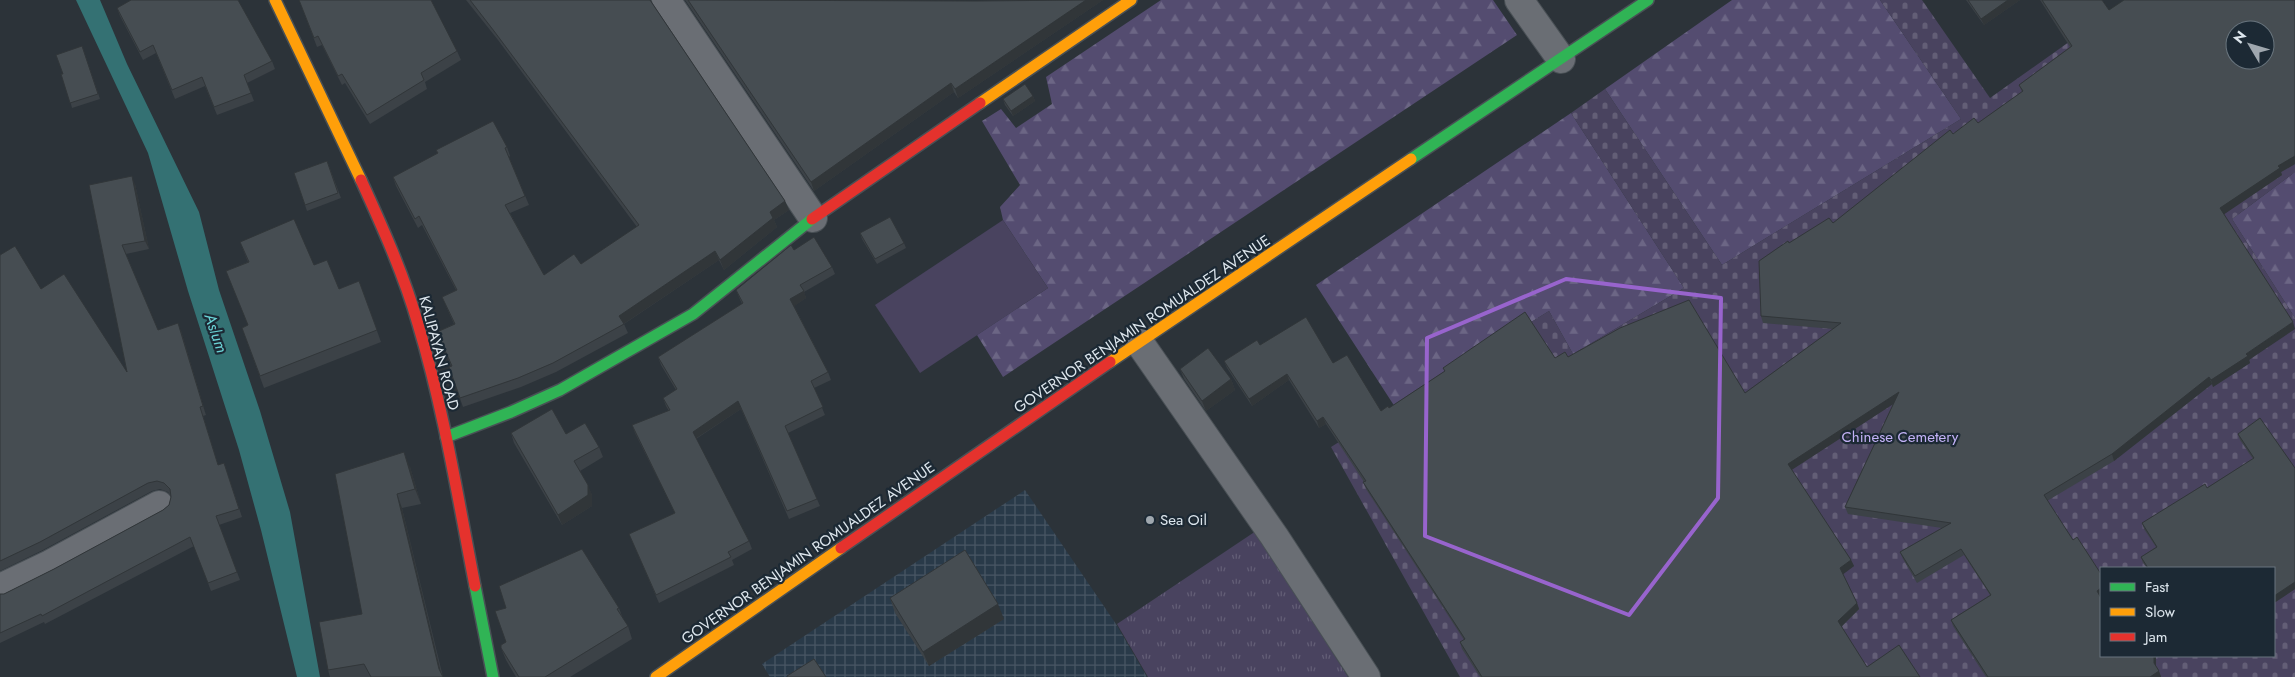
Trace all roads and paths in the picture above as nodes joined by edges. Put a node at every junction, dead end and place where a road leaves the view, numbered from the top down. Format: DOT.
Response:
graph roads {
  1 [pos="275,0"];
  2 [pos="666,0"];
  3 [pos="1131,0"];
  4 [pos="1519,0"];
  5 [pos="1648,0"];
  6 [pos="1560,60"];
  7 [pos="813,218"];
  8 [pos="1139,342"];
  9 [pos="446,437"];
  10 [pos="159,505"];
  11 [pos="0,588"];
  12 [pos="493,677"];
  13 [pos="656,677"];
  14 [pos="1366,677"];
  1 -- 9 [label="street, KALIPAYAN ROAD"];
  2 -- 7 [label="street"];
  3 -- 7 [label="street"];
  4 -- 6 [label="street"];
  5 -- 6 [label="street, GOVERNOR BENJAMIN ROMUALDEZ AVENUE"];
  6 -- 8 [label="street, GOVERNOR BENJAMIN ROMUALDEZ AVENUE"];
  7 -- 9 [label="street"];
  8 -- 13 [label="street, GOVERNOR BENJAMIN ROMUALDEZ AVENUE"];
  8 -- 14 [label="street"];
  9 -- 12 [label="street, KALIPAYAN ROAD"];
  10 -- 11 [label="street"];
}
